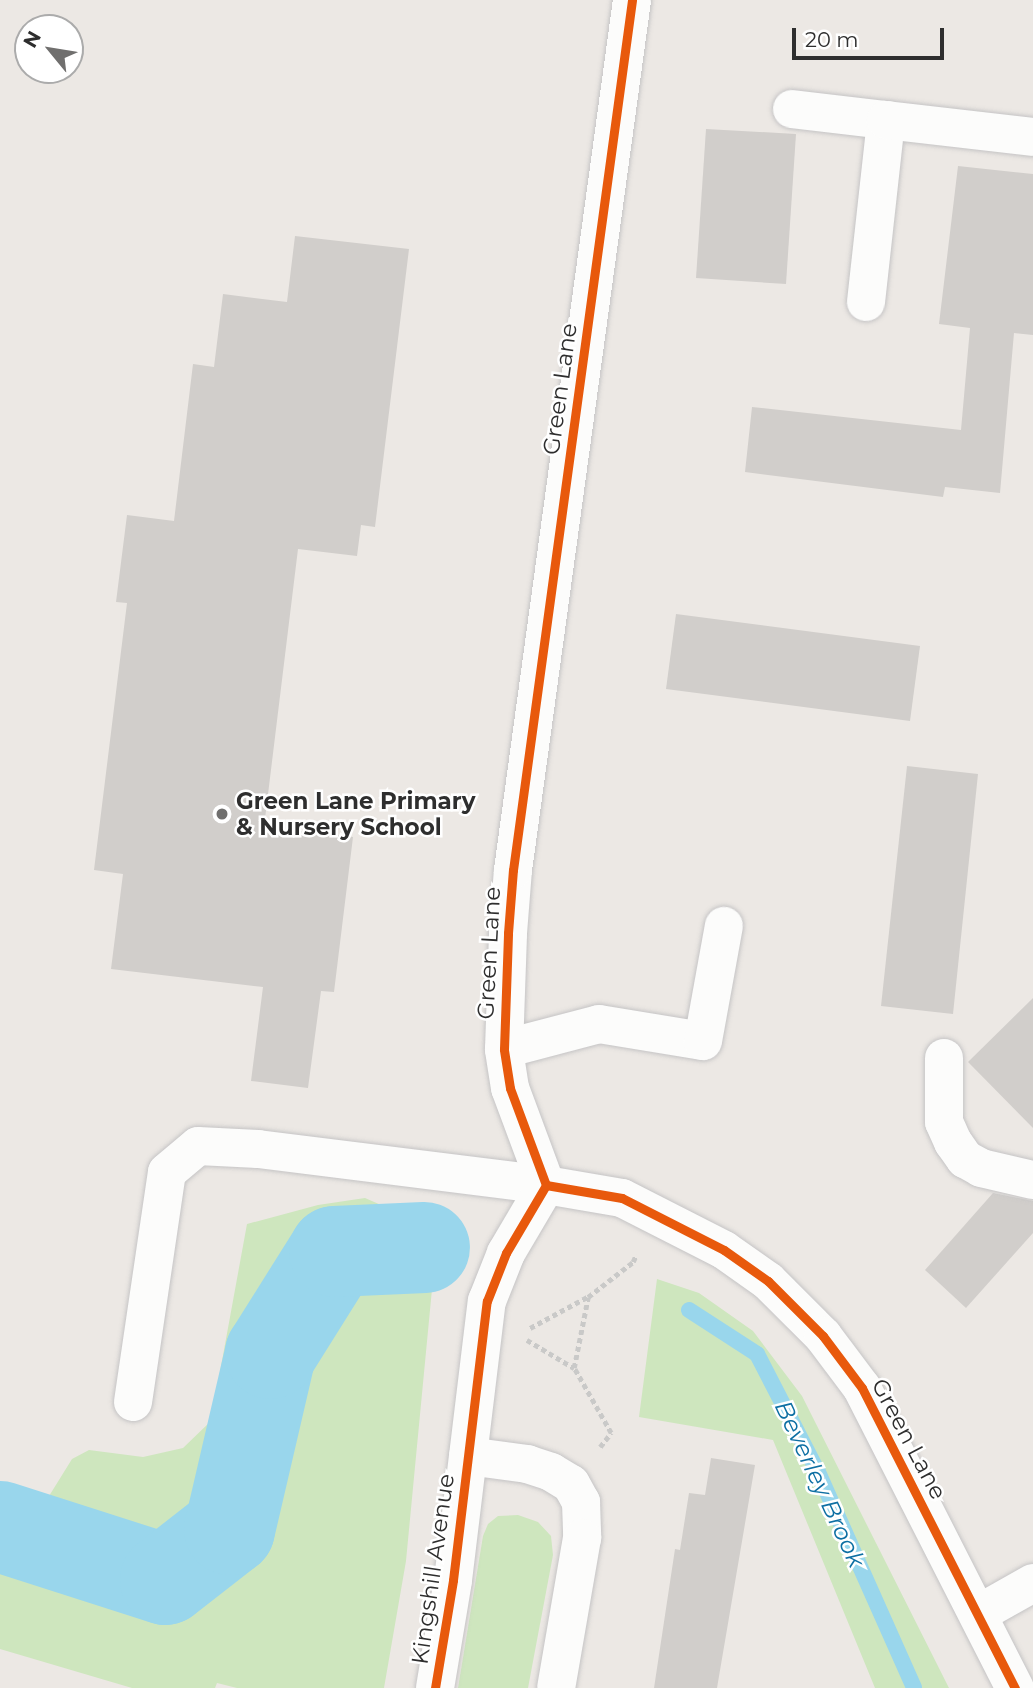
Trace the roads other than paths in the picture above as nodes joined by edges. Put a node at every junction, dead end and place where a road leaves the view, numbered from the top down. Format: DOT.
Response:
graph roads {
  1 [pos="632,0"];
  2 [pos="792,109"];
  3 [pos="886,120"];
  4 [pos="1033,137"];
  5 [pos="866,302"];
  6 [pos="724,926"];
  7 [pos="504,1049"];
  8 [pos="944,1058"];
  9 [pos="1033,1180"];
  10 [pos="546,1185"];
  11 [pos="133,1402"];
  12 [pos="468,1456"];
  13 [pos="1033,1583"];
  14 [pos="978,1614"];
  15 [pos="435,1688"];
  16 [pos="556,1688"];
  17 [pos="1015,1688"];
  1 -- 7 [label="street, Green Lane"];
  2 -- 3 [label="street"];
  3 -- 4 [label="street"];
  3 -- 5 [label="street"];
  6 -- 7 [label="street"];
  7 -- 10 [label="street, Green Lane"];
  8 -- 9 [label="street"];
  10 -- 11 [label="street"];
  10 -- 12 [label="street, Kingshill Avenue"];
  10 -- 14 [label="street, Green Lane"];
  12 -- 15 [label="street, Kingshill Avenue"];
  12 -- 16 [label="street"];
  13 -- 14 [label="street"];
  14 -- 17 [label="street, Green Lane"];
}
